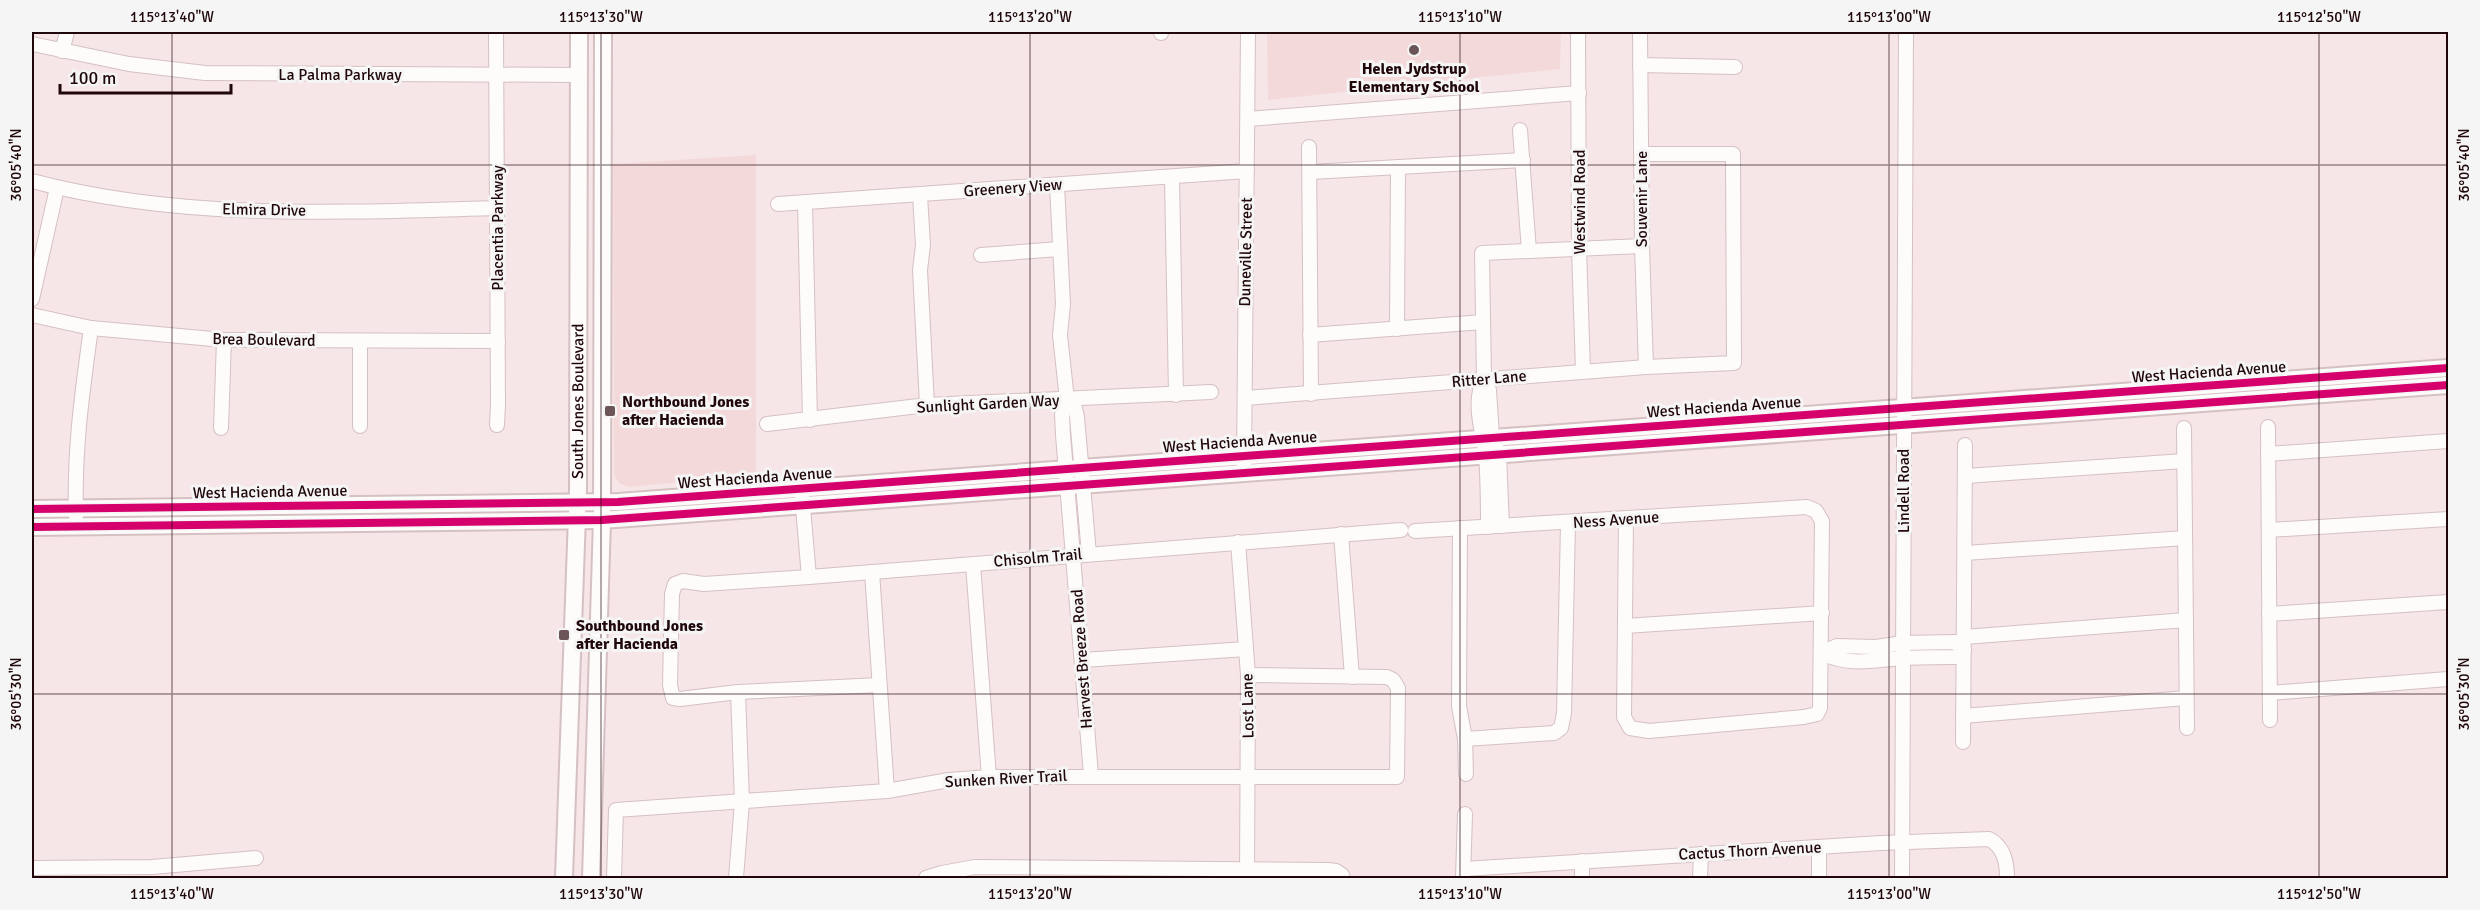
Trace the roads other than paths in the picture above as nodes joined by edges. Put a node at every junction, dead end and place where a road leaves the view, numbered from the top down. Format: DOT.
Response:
graph roads {
  1 [pos="67,32"];
  2 [pos="496,32"];
  3 [pos="579,32"];
  4 [pos="603,32"];
  5 [pos="1248,32"];
  6 [pos="1578,32"];
  7 [pos="1640,32"];
  8 [pos="1906,32"];
  9 [pos="32,44"];
  10 [pos="62,51"];
  11 [pos="1640,65"];
  12 [pos="1735,67"];
  13 [pos="496,75"];
  14 [pos="578,75"];
  15 [pos="1579,93"];
  16 [pos="1248,119"];
  17 [pos="1520,130"];
  18 [pos="1309,147"];
  19 [pos="1642,154"];
  20 [pos="1523,160"];
  21 [pos="1398,167"];
  22 [pos="1247,171"];
  23 [pos="1311,172"];
  24 [pos="1172,177"];
  25 [pos="32,181"];
  26 [pos="1057,185"];
  27 [pos="57,188"];
  28 [pos="578,191"];
  29 [pos="603,191"];
  30 [pos="920,195"];
  31 [pos="805,203"];
  32 [pos="778,204"];
  33 [pos="498,208"];
  34 [pos="1642,246"];
  35 [pos="1579,248"];
  36 [pos="1059,249"];
  37 [pos="1529,250"];
  38 [pos="981,255"];
  39 [pos="32,299"];
  40 [pos="32,315"];
  41 [pos="1484,322"];
  42 [pos="91,328"];
  43 [pos="1397,329"];
  44 [pos="1310,336"];
  45 [pos="224,340"];
  46 [pos="360,341"];
  47 [pos="498,341"];
  48 [pos="1646,367"];
  49 [pos="2448,368"];
  50 [pos="1583,372"];
  51 [pos="1484,379"];
  52 [pos="2337,384"];
  53 [pos="2448,385"];
  54 [pos="1211,392"];
  55 [pos="1311,394"];
  56 [pos="1176,395"];
  57 [pos="1245,398"];
  58 [pos="1067,400"];
  59 [pos="927,405"];
  60 [pos="1904,415"];
  61 [pos="810,420"];
  62 [pos="767,424"];
  63 [pos="496,425"];
  64 [pos="360,426"];
  65 [pos="221,428"];
  66 [pos="2184,428"];
  67 [pos="2268,428"];
  68 [pos="1487,437"];
  69 [pos="2448,441"];
  70 [pos="1965,445"];
  71 [pos="1492,454"];
  72 [pos="2268,454"];
  73 [pos="2184,461"];
  74 [pos="1244,464"];
  75 [pos="1075,476"];
  76 [pos="1966,476"];
  77 [pos="802,497"];
  78 [pos="578,501"];
  79 [pos="408,504"];
  80 [pos="177,507"];
  81 [pos="32,509"];
  82 [pos="76,509"];
  83 [pos="602,511"];
  84 [pos="1626,519"];
  85 [pos="2448,519"];
  86 [pos="577,520"];
  87 [pos="408,522"];
  88 [pos="1568,523"];
  89 [pos="178,525"];
  90 [pos="76,526"];
  91 [pos="1495,526"];
  92 [pos="32,527"];
  93 [pos="1460,528"];
  94 [pos="1408,530"];
  95 [pos="2269,530"];
  96 [pos="1341,534"];
  97 [pos="2185,538"];
  98 [pos="1238,542"];
  99 [pos="1965,553"];
  100 [pos="1082,555"];
  101 [pos="973,564"];
  102 [pos="872,572"];
  103 [pos="809,577"];
  104 [pos="2448,602"];
  105 [pos="1822,613"];
  106 [pos="2269,614"];
  107 [pos="2186,620"];
  108 [pos="1625,626"];
  109 [pos="1903,643"];
  110 [pos="1964,644"];
  111 [pos="1246,649"];
  112 [pos="1821,653"];
  113 [pos="1903,658"];
  114 [pos="1083,660"];
  115 [pos="1248,675"];
  116 [pos="1352,677"];
  117 [pos="2448,680"];
  118 [pos="879,685"];
  119 [pos="738,692"];
  120 [pos="2270,693"];
  121 [pos="2186,698"];
  122 [pos="1963,716"];
  123 [pos="2270,720"];
  124 [pos="2187,728"];
  125 [pos="1465,739"];
  126 [pos="1963,742"];
  127 [pos="1466,774"];
  128 [pos="1091,775"];
  129 [pos="1248,775"];
  130 [pos="989,777"];
  131 [pos="887,791"];
  132 [pos="742,802"];
  133 [pos="1465,814"];
  134 [pos="1902,842"];
  135 [pos="1819,847"];
  136 [pos="1701,855"];
  137 [pos="256,858"];
  138 [pos="1582,861"];
  139 [pos="32,868"];
  140 [pos="152,873"];
  141 [pos="1033,873"];
  142 [pos="1248,874"];
  143 [pos="1463,874"];
  144 [pos="564,879"];
  145 [pos="591,879"];
  146 [pos="614,879"];
  147 [pos="736,879"];
  148 [pos="926,879"];
  149 [pos="1343,879"];
  150 [pos="1582,879"];
  151 [pos="1700,879"];
  152 [pos="1819,879"];
  153 [pos="1902,879"];
  154 [pos="2007,879"];
  1 -- 10 [label="street"];
  2 -- 13 [label="street, Placentia Parkway"];
  3 -- 14 [label="main road, South Jones Boulevard"];
  4 -- 29 [label="main road, South Jones Boulevard"];
  5 -- 16 [label="street, Duneville Street"];
  6 -- 15 [label="street, Westwind Road"];
  7 -- 11 [label="street, Souvenir Lane"];
  8 -- 60 [label="street, Lindell Road"];
  9 -- 10 [label="street, La Palma Parkway"];
  10 -- 13 [label="street, La Palma Parkway"];
  11 -- 12 [label="street"];
  11 -- 19 [label="street, Souvenir Lane"];
  13 -- 14 [label="street, La Palma Parkway"];
  13 -- 33 [label="street, Placentia Parkway"];
  14 -- 28 [label="main road, South Jones Boulevard"];
  15 -- 16 [label="street"];
  15 -- 35 [label="street, Westwind Road"];
  16 -- 22 [label="street, Duneville Street"];
  17 -- 20 [label="street"];
  18 -- 23 [label="street"];
  19 -- 34 [label="street, Souvenir Lane"];
  19 -- 48 [label="street, Ritter Lane"];
  20 -- 21 [label="street"];
  20 -- 37 [label="street"];
  21 -- 23 [label="street"];
  21 -- 43 [label="street"];
  22 -- 24 [label="street, Greenery View"];
  22 -- 57 [label="street, Duneville Street"];
  23 -- 44 [label="street"];
  24 -- 26 [label="street, Greenery View"];
  24 -- 56 [label="street"];
  25 -- 27 [label="street, Elmira Drive"];
  26 -- 30 [label="street, Greenery View"];
  26 -- 36 [label="street, Harvest Breeze Road"];
  27 -- 33 [label="street, Elmira Drive"];
  27 -- 39 [label="street"];
  28 -- 29 [label="main road"];
  28 -- 78 [label="main road, South Jones Boulevard"];
  29 -- 83 [label="main road, South Jones Boulevard"];
  30 -- 31 [label="street, Greenery View"];
  30 -- 59 [label="street"];
  31 -- 32 [label="street, Greenery View"];
  31 -- 61 [label="street"];
  33 -- 47 [label="street, Placentia Parkway"];
  34 -- 35 [label="street"];
  34 -- 48 [label="street, Souvenir Lane"];
  35 -- 37 [label="street"];
  35 -- 50 [label="street, Westwind Road"];
  36 -- 38 [label="street"];
  36 -- 58 [label="street, Harvest Breeze Road"];
  37 -- 41 [label="street"];
  40 -- 42 [label="street, Brea Boulevard"];
  41 -- 43 [label="street"];
  41 -- 51 [label="street"];
  42 -- 45 [label="street, Brea Boulevard"];
  42 -- 82 [label="street"];
  43 -- 44 [label="street"];
  44 -- 55 [label="street"];
  45 -- 46 [label="street, Brea Boulevard"];
  45 -- 65 [label="street"];
  46 -- 47 [label="street, Brea Boulevard"];
  46 -- 64 [label="street"];
  47 -- 63 [label="street, Placentia Parkway"];
  48 -- 50 [label="street, Ritter Lane"];
  49 -- 52 [label="main road, West Hacienda Avenue"];
  50 -- 51 [label="street, Ritter Lane"];
  51 -- 55 [label="street, Ritter Lane"];
  51 -- 68 [label="street"];
  52 -- 53 [label="main road, West Hacienda Avenue"];
  52 -- 60 [label="main road, West Hacienda Avenue"];
  54 -- 56 [label="street, Sunlight Garden Way"];
  55 -- 57 [label="street, Ritter Lane"];
  56 -- 58 [label="street, Sunlight Garden Way"];
  57 -- 74 [label="street, Duneville Street"];
  58 -- 59 [label="street, Sunlight Garden Way"];
  58 -- 75 [label="street, Harvest Breeze Road"];
  59 -- 61 [label="street, Sunlight Garden Way"];
  60 -- 68 [label="main road, West Hacienda Avenue"];
  60 -- 71 [label="main road, West Hacienda Avenue"];
  60 -- 109 [label="street, Lindell Road"];
  61 -- 62 [label="street, Sunlight Garden Way"];
  66 -- 73 [label="street"];
  67 -- 72 [label="street"];
  68 -- 71 [label="street"];
  68 -- 74 [label="main road, West Hacienda Avenue"];
  69 -- 72 [label="street"];
  70 -- 76 [label="street"];
  71 -- 74 [label="main road, West Hacienda Avenue"];
  71 -- 91 [label="street"];
  72 -- 95 [label="street"];
  73 -- 76 [label="street"];
  73 -- 97 [label="street"];
  74 -- 75 [label="main road, West Hacienda Avenue"];
  75 -- 77 [label="main road, West Hacienda Avenue"];
  75 -- 100 [label="street, Harvest Breeze Road"];
  76 -- 99 [label="street"];
  77 -- 83 [label="main road, West Hacienda Avenue"];
  77 -- 103 [label="street"];
  78 -- 79 [label="main road, West Hacienda Avenue"];
  78 -- 83 [label="main road, West Hacienda Avenue"];
  78 -- 86 [label="main road, South Jones Boulevard"];
  79 -- 80 [label="main road, West Hacienda Avenue"];
  79 -- 87 [label="main road"];
  80 -- 82 [label="main road, West Hacienda Avenue"];
  80 -- 89 [label="main road"];
  81 -- 82 [label="main road, West Hacienda Avenue"];
  82 -- 90 [label="street"];
  83 -- 86 [label="main road, West Hacienda Avenue"];
  83 -- 145 [label="main road, South Jones Boulevard"];
  84 -- 88 [label="street, Ness Avenue"];
  84 -- 105 [label="street, Ness Avenue"];
  84 -- 108 [label="street"];
  85 -- 95 [label="street"];
  86 -- 87 [label="main road, West Hacienda Avenue"];
  86 -- 144 [label="main road, South Jones Boulevard"];
  87 -- 89 [label="main road, West Hacienda Avenue"];
  88 -- 91 [label="street, Ness Avenue"];
  88 -- 125 [label="street"];
  89 -- 90 [label="main road, West Hacienda Avenue"];
  90 -- 92 [label="main road, West Hacienda Avenue"];
  91 -- 93 [label="street, Ness Avenue"];
  93 -- 94 [label="street, Ness Avenue"];
  93 -- 125 [label="street"];
  94 -- 96 [label="street, Chisolm Trail"];
  95 -- 106 [label="street"];
  96 -- 98 [label="street, Chisolm Trail"];
  96 -- 116 [label="street"];
  97 -- 99 [label="street"];
  97 -- 107 [label="street"];
  98 -- 100 [label="street, Chisolm Trail"];
  98 -- 111 [label="street, Lost Lane"];
  99 -- 110 [label="street"];
  100 -- 101 [label="street, Chisolm Trail"];
  100 -- 114 [label="street, Harvest Breeze Road"];
  101 -- 102 [label="street, Chisolm Trail"];
  101 -- 130 [label="street"];
  102 -- 103 [label="street, Chisolm Trail"];
  102 -- 118 [label="street"];
  103 -- 119 [label="street, Chisolm Trail"];
  104 -- 106 [label="street"];
  105 -- 108 [label="street"];
  105 -- 112 [label="street"];
  106 -- 120 [label="street"];
  107 -- 110 [label="street"];
  107 -- 121 [label="street"];
  108 -- 112 [label="street"];
  109 -- 110 [label="street"];
  109 -- 112 [label="street"];
  109 -- 113 [label="street, Lindell Road"];
  110 -- 113 [label="street"];
  110 -- 122 [label="street"];
  111 -- 114 [label="street"];
  111 -- 115 [label="street, Lost Lane"];
  112 -- 113 [label="street"];
  113 -- 134 [label="street, Lindell Road"];
  114 -- 128 [label="street, Harvest Breeze Road"];
  115 -- 116 [label="street"];
  115 -- 129 [label="street, Lost Lane"];
  116 -- 129 [label="street, Sunken River Trail"];
  117 -- 120 [label="street"];
  118 -- 119 [label="street"];
  118 -- 131 [label="street"];
  119 -- 132 [label="street"];
  120 -- 123 [label="street"];
  121 -- 122 [label="street"];
  121 -- 124 [label="street"];
  122 -- 126 [label="street"];
  125 -- 127 [label="street"];
  128 -- 129 [label="street, Sunken River Trail"];
  128 -- 130 [label="street, Sunken River Trail"];
  129 -- 142 [label="street, Lost Lane"];
  130 -- 131 [label="street, Sunken River Trail"];
  131 -- 132 [label="street, Sunken River Trail"];
  132 -- 146 [label="street, Sunken River Trail"];
  132 -- 147 [label="street"];
  133 -- 143 [label="street"];
  134 -- 135 [label="street, Cactus Thorn Avenue"];
  134 -- 153 [label="street, Lindell Road"];
  134 -- 154 [label="street, Cactus Thorn Avenue"];
  135 -- 136 [label="street, Cactus Thorn Avenue"];
  135 -- 152 [label="street"];
  136 -- 138 [label="street, Cactus Thorn Avenue"];
  136 -- 151 [label="street"];
  137 -- 140 [label="street"];
  138 -- 143 [label="street, Cactus Thorn Avenue"];
  138 -- 150 [label="street"];
  139 -- 140 [label="street"];
  141 -- 142 [label="street"];
  141 -- 148 [label="street"];
  142 -- 149 [label="street"];
}
